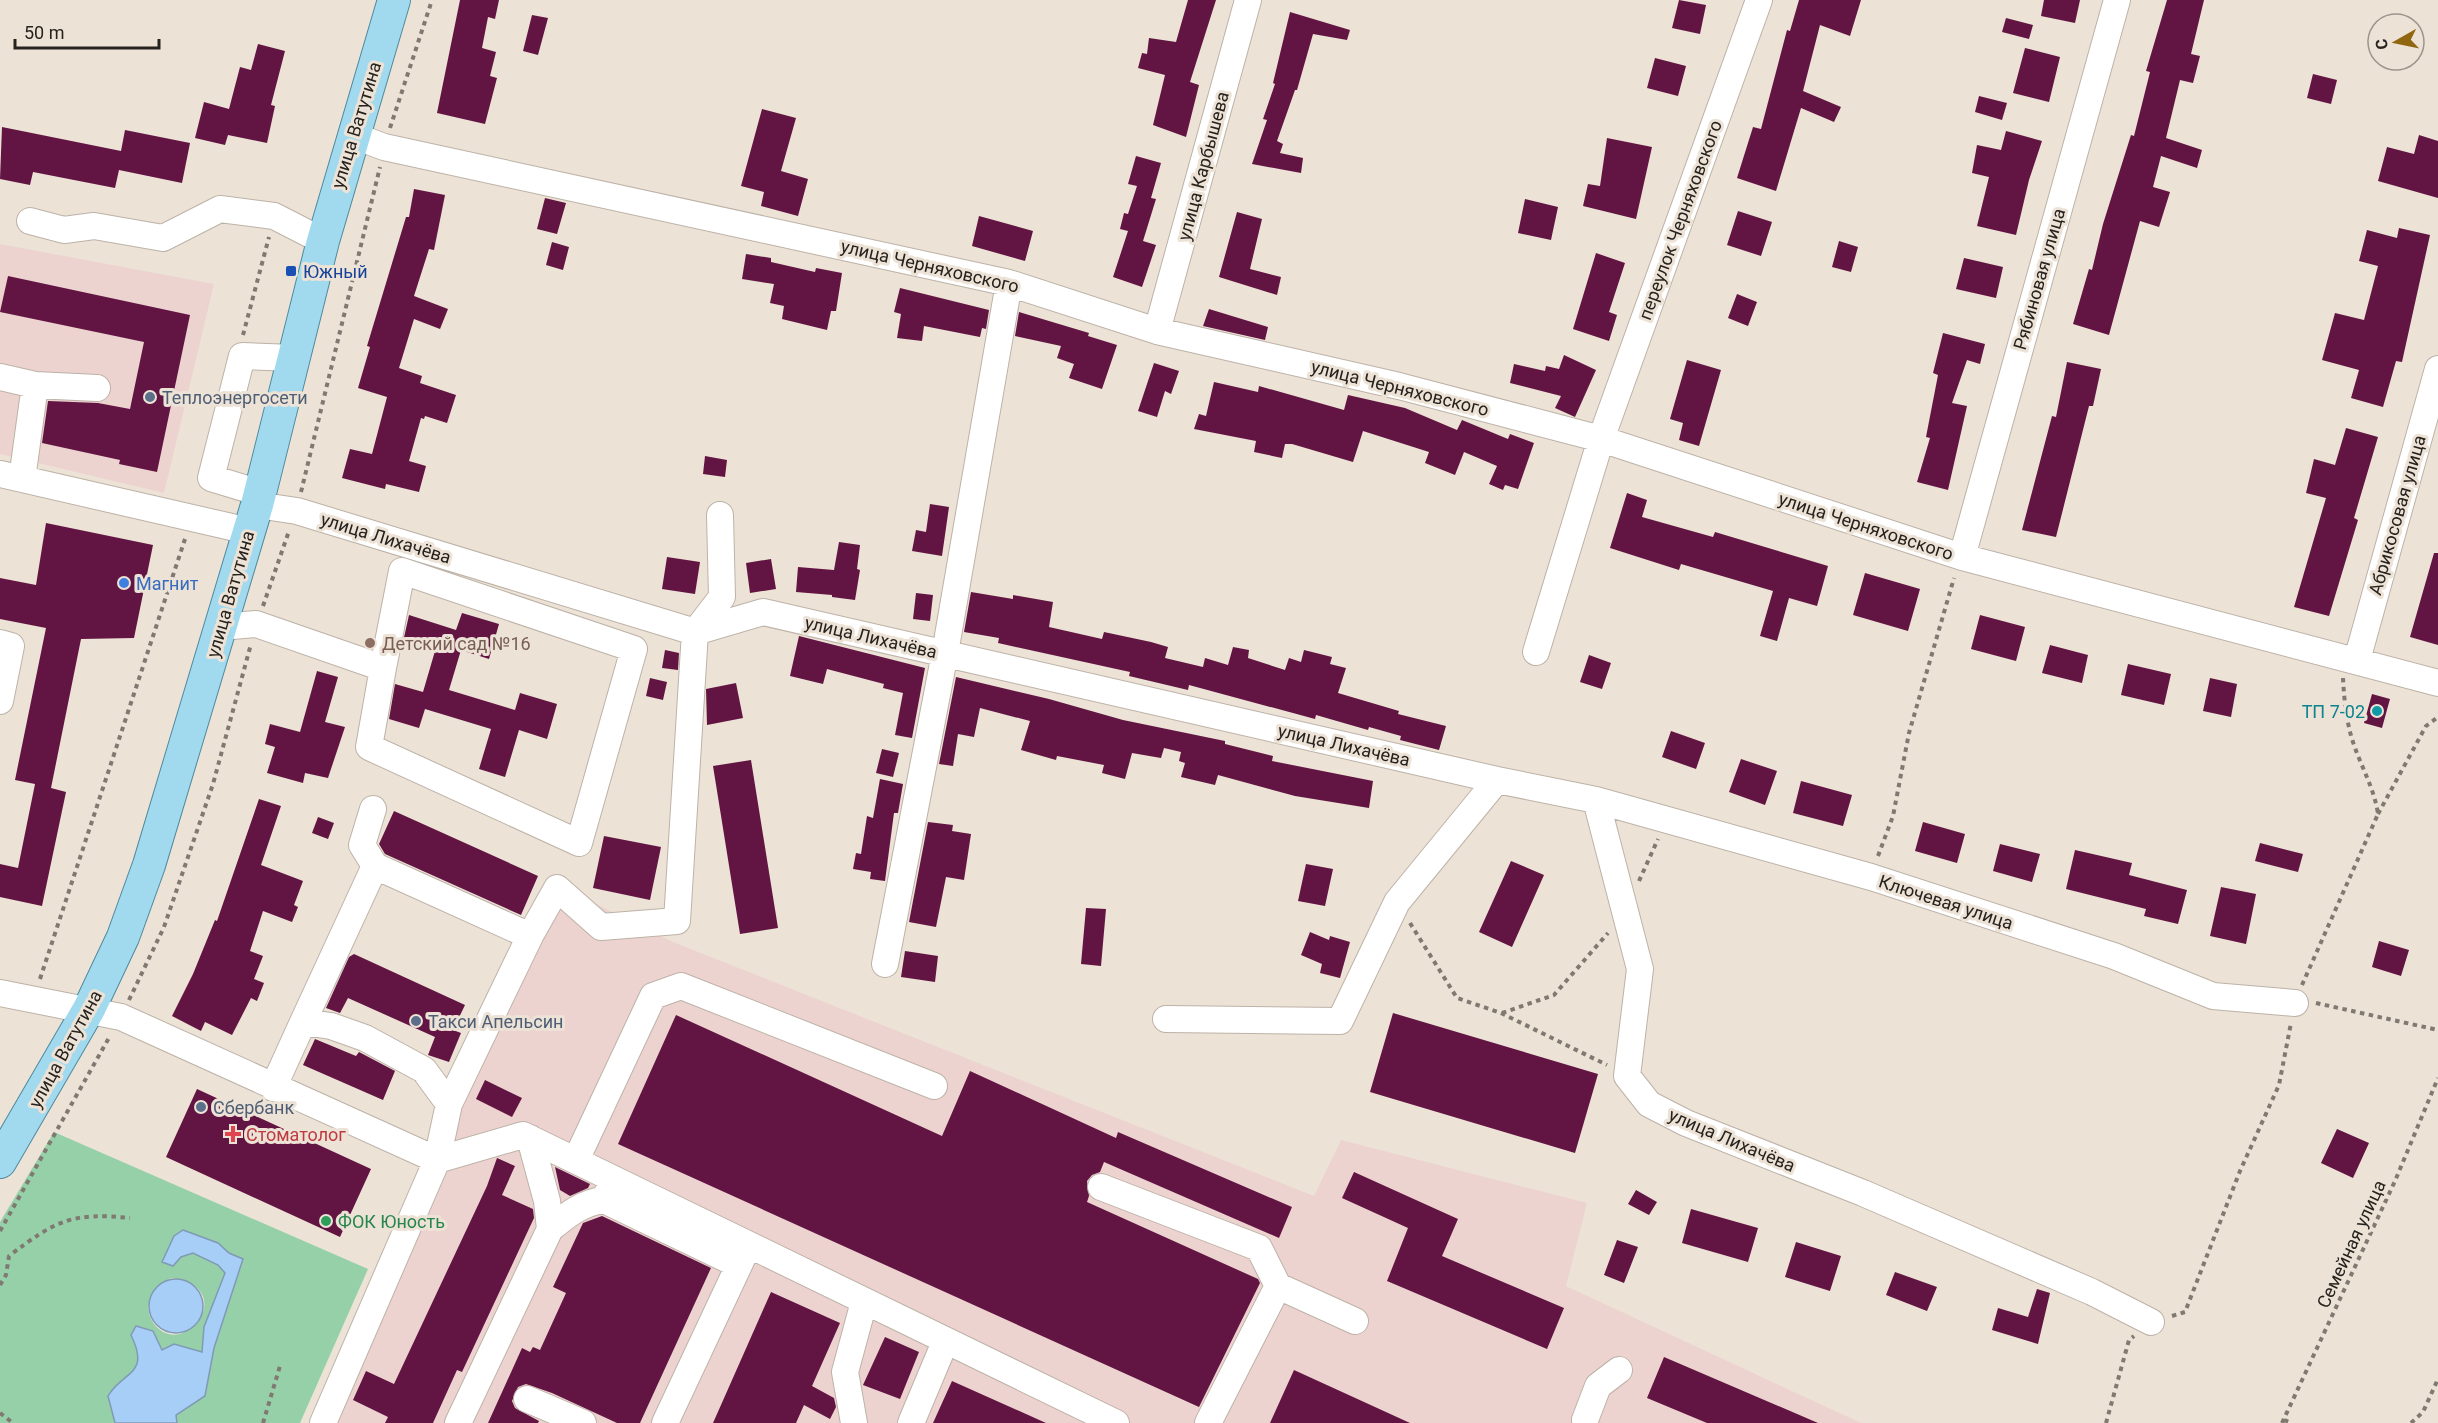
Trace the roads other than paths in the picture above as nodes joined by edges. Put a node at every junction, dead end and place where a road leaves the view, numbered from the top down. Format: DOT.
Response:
graph roads {
  1 [pos="394,0"];
  2 [pos="1248,0"];
  3 [pos="1759,0"];
  4 [pos="2117,0"];
  5 [pos="352,135"];
  6 [pos="30,221"];
  7 [pos="323,241"];
  8 [pos="1009,283"];
  9 [pos="1157,331"];
  10 [pos="294,358"];
  11 [pos="2438,369"];
  12 [pos="0,376"];
  13 [pos="35,385"];
  14 [pos="98,388"];
  15 [pos="1601,439"];
  16 [pos="11,477"];
  17 [pos="255,510"];
  18 [pos="720,515"];
  19 [pos="1962,557"];
  20 [pos="221,627"];
  21 [pos="695,632"];
  22 [pos="0,643"];
  23 [pos="1536,652"];
  24 [pos="945,653"];
  25 [pos="2357,660"];
  26 [pos="384,668"];
  27 [pos="2438,683"];
  28 [pos="0,701"];
  29 [pos="1497,780"];
  30 [pos="1596,800"];
  31 [pos="373,809"];
  32 [pos="375,866"];
  33 [pos="530,936"];
  34 [pos="885,964"];
  35 [pos="0,993"];
  36 [pos="2295,1003"];
  37 [pos="89,1009"];
  38 [pos="1166,1018"];
  39 [pos="303,1022"];
  40 [pos="934,1086"];
  41 [pos="273,1088"];
  42 [pos="449,1104"];
  43 [pos="530,1138"];
  44 [pos="437,1160"];
  45 [pos="576,1160"];
  46 [pos="0,1162"];
  47 [pos="1101,1187"];
  48 [pos="609,1190"];
  49 [pos="550,1229"];
  50 [pos="744,1256"];
  51 [pos="1278,1286"];
  52 [pos="864,1302"];
  53 [pos="1354,1321"];
  54 [pos="2151,1322"];
  55 [pos="945,1341"];
  56 [pos="1619,1370"];
  57 [pos="527,1399"];
  58 [pos="1586,1422"];
  59 [pos="323,1423"];
  60 [pos="458,1423"];
  61 [pos="583,1423"];
  62 [pos="665,1423"];
  63 [pos="854,1423"];
  64 [pos="911,1423"];
  65 [pos="1116,1423"];
  66 [pos="1208,1423"];
  1 -- 5 [label="main road, улица Ватутина"];
  2 -- 9 [label="street, улица Карбышева"];
  3 -- 15 [label="street, переулок Черняховского"];
  4 -- 19 [label="street, Рябиновая улица"];
  5 -- 7 [label="main road, улица Ватутина"];
  5 -- 8 [label="street, улица Черняховского"];
  6 -- 7 [label="street"];
  7 -- 10 [label="main road, улица Ватутина"];
  8 -- 9 [label="street, улица Черняховского"];
  8 -- 24 [label="street"];
  9 -- 15 [label="street, улица Черняховского"];
  10 -- 17 [label="main road, улица Ватутина"];
  10 -- 17 [label="street"];
  11 -- 25 [label="street, Абрикосовая улица"];
  12 -- 13 [label="street"];
  13 -- 14 [label="street"];
  13 -- 16 [label="street"];
  15 -- 19 [label="street, улица Черняховского"];
  15 -- 23 [label="street, переулок Черняховского"];
  16 -- 17 [label="street"];
  17 -- 20 [label="main road, улица Ватутина"];
  17 -- 21 [label="street, улица Лихачёва"];
  18 -- 21 [label="street"];
  19 -- 25 [label="street, улица Черняховского"];
  20 -- 26 [label="street"];
  20 -- 37 [label="main road, улица Ватутина"];
  21 -- 24 [label="street, улица Лихачёва"];
  21 -- 33 [label="street"];
  22 -- 28 [label="street"];
  24 -- 29 [label="street, улица Лихачёва"];
  24 -- 34 [label="street"];
  25 -- 27 [label="street, улица Черняховского"];
  26 -- 26 [label="street"];
  29 -- 30 [label="street, улица Лихачёва"];
  29 -- 38 [label="street"];
  30 -- 36 [label="street, Ключевая улица"];
  30 -- 54 [label="street, улица Лихачёва"];
  31 -- 32 [label="street"];
  32 -- 33 [label="street"];
  32 -- 39 [label="street"];
  33 -- 42 [label="street"];
  35 -- 37 [label="street"];
  37 -- 41 [label="street"];
  37 -- 46 [label="main road, улица Ватутина"];
  39 -- 41 [label="street"];
  39 -- 42 [label="street"];
  40 -- 45 [label="street"];
  41 -- 44 [label="street"];
  42 -- 44 [label="street"];
  43 -- 44 [label="street"];
  43 -- 45 [label="street"];
  43 -- 49 [label="street"];
  44 -- 59 [label="street"];
  45 -- 48 [label="street"];
  47 -- 51 [label="street"];
  48 -- 49 [label="street"];
  48 -- 50 [label="street"];
  49 -- 60 [label="street"];
  50 -- 52 [label="street"];
  50 -- 62 [label="street"];
  51 -- 53 [label="street"];
  51 -- 66 [label="street"];
  52 -- 55 [label="street"];
  52 -- 63 [label="street"];
  55 -- 64 [label="street"];
  55 -- 65 [label="street"];
  56 -- 58 [label="street"];
  57 -- 61 [label="street"];
}
